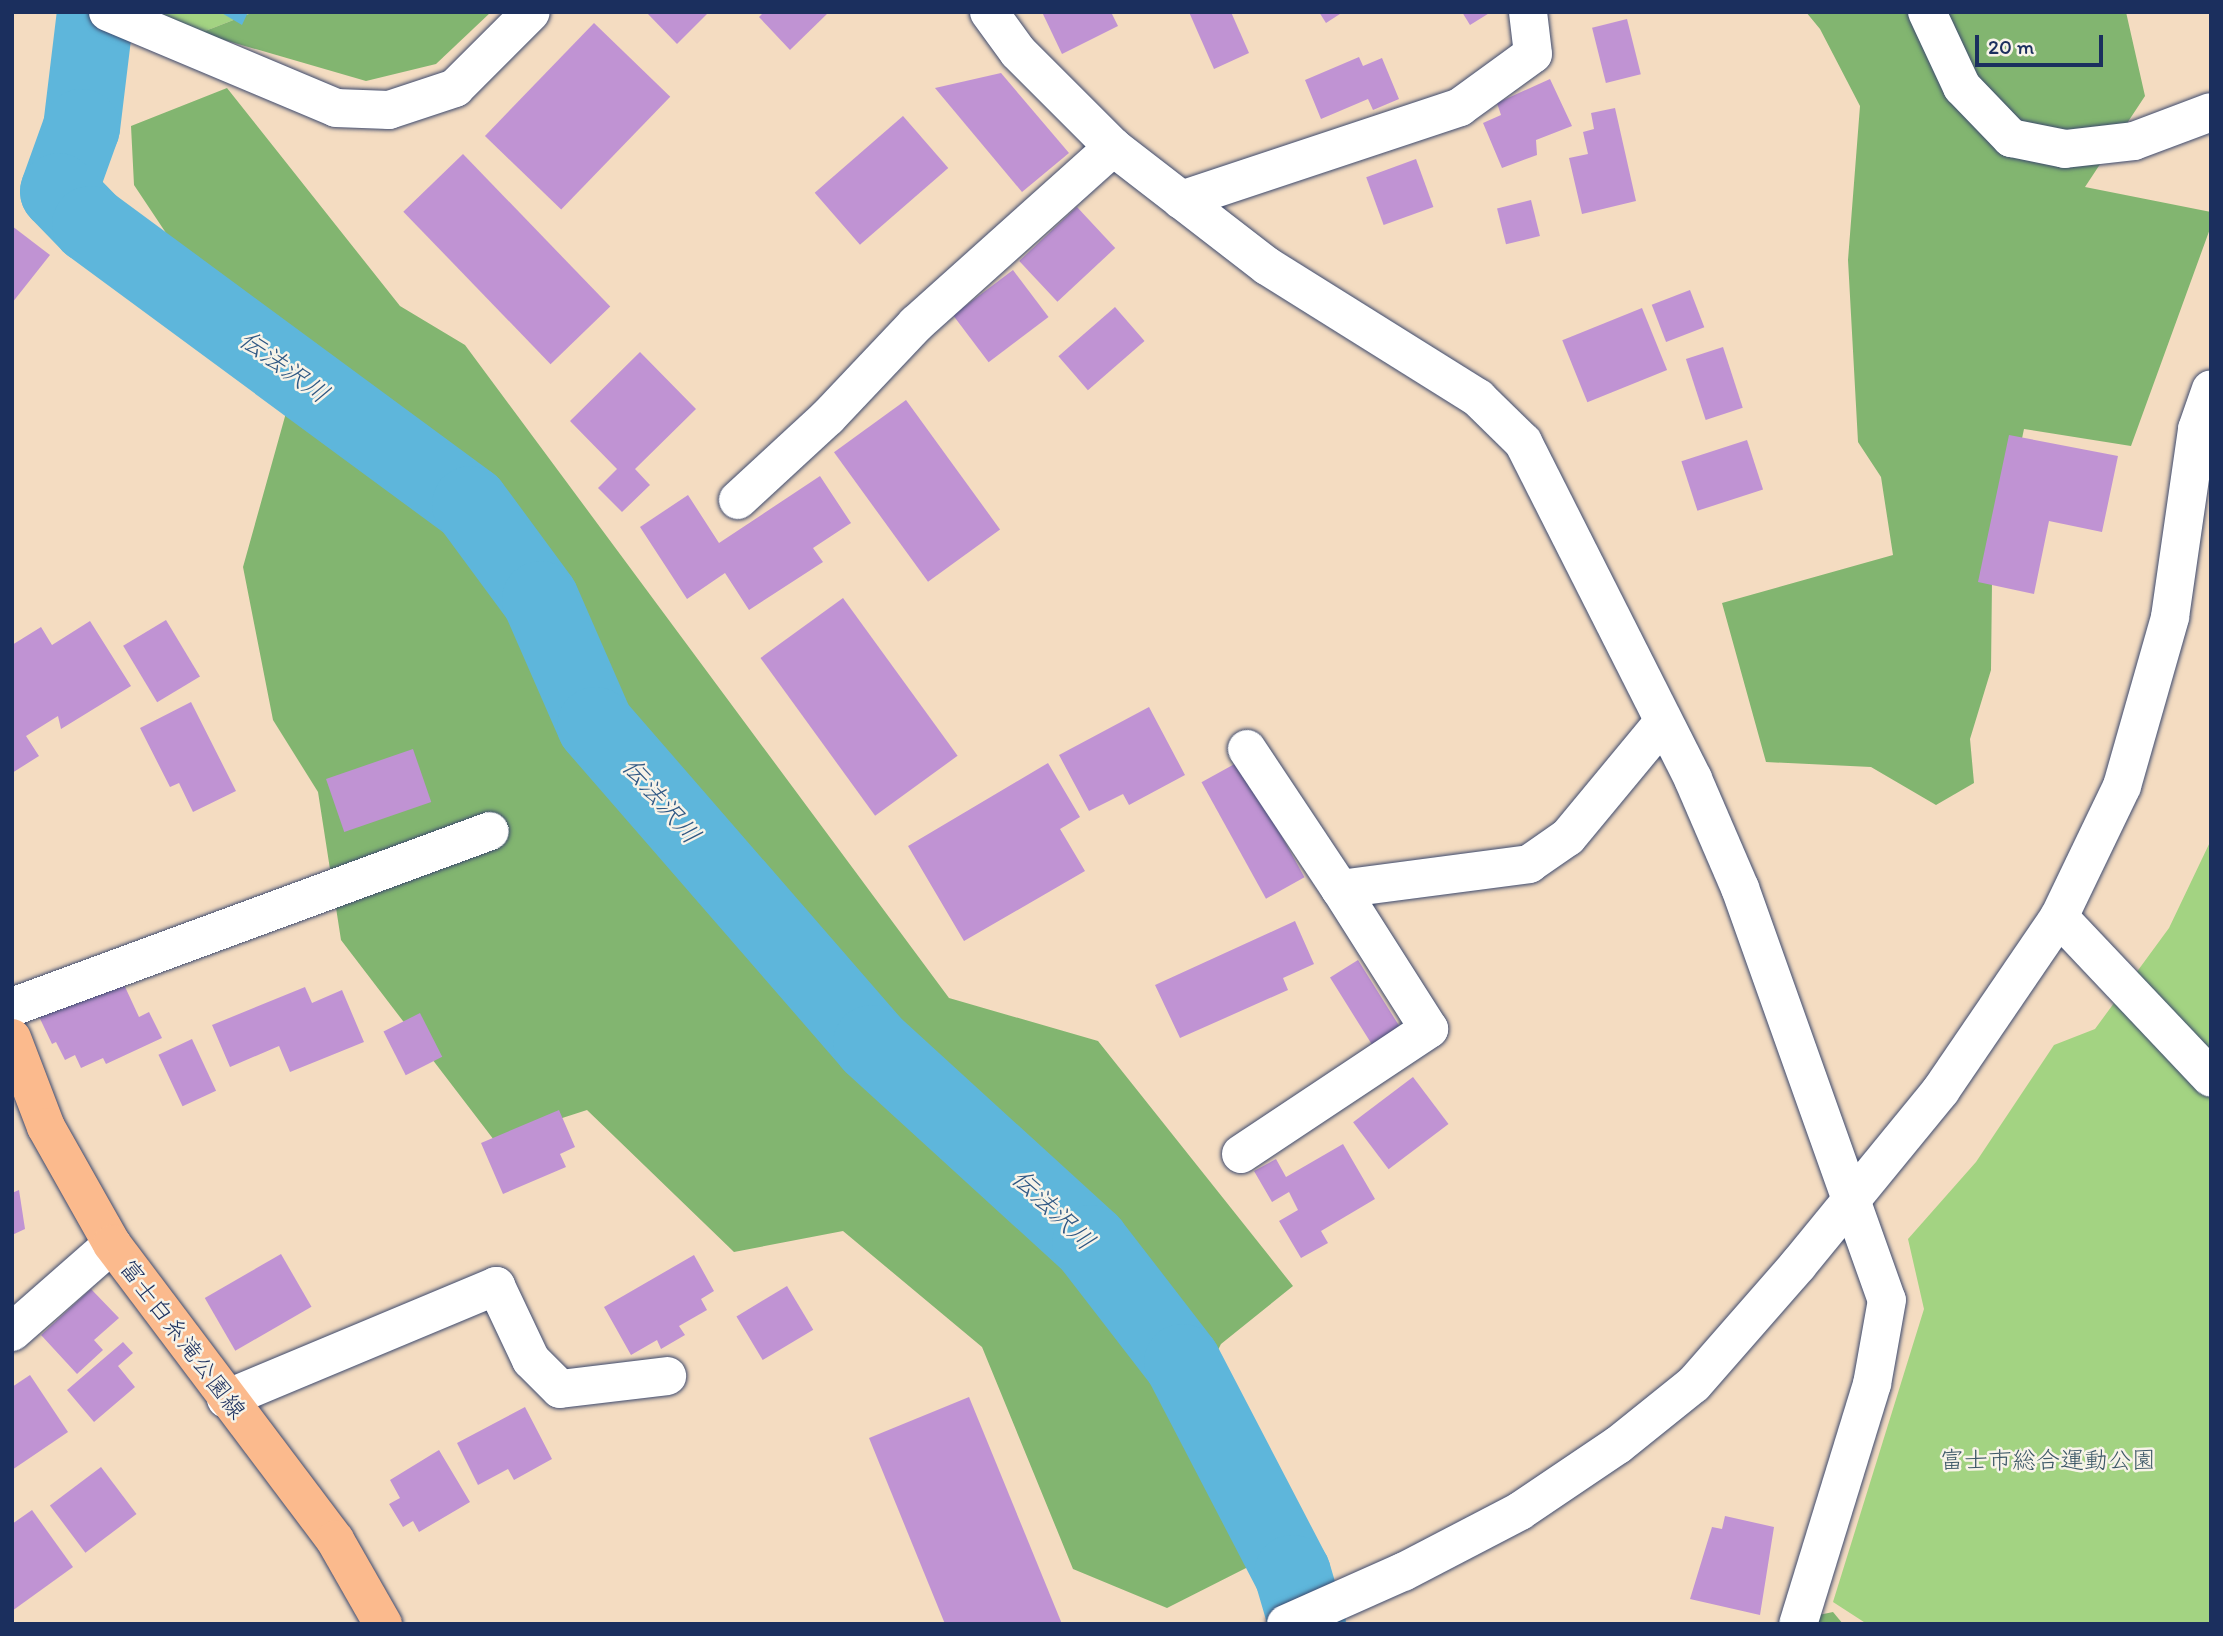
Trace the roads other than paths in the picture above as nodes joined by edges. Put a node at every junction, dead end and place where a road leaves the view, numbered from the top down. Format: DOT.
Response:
graph roads {
  1 [pos="531,12"];
  2 [pos="989,12"];
  3 [pos="1528,12"];
  4 [pos="1927,12"];
  5 [pos="123,18"];
  6 [pos="2211,112"];
  7 [pos="1113,148"];
  8 [pos="1181,200"];
  9 [pos="2211,389"];
  10 [pos="738,500"];
  11 [pos="1663,722"];
  12 [pos="1247,749"];
  13 [pos="490,831"];
  14 [pos="1340,889"];
  15 [pos="2060,917"];
  16 [pos="12,1007"];
  17 [pos="12,1038"];
  18 [pos="2211,1078"];
  19 [pos="1241,1154"];
  20 [pos="1850,1199"];
  21 [pos="112,1244"];
  22 [pos="12,1332"];
  23 [pos="667,1376"];
  24 [pos="226,1399"];
  25 [pos="383,1624"];
  26 [pos="1286,1624"];
  27 [pos="1798,1624"];
  1 -- 5 [label="street"];
  2 -- 7 [label="street"];
  3 -- 8 [label="street"];
  4 -- 6 [label="street"];
  7 -- 8 [label="street"];
  7 -- 10 [label="street"];
  8 -- 11 [label="street"];
  9 -- 15 [label="street"];
  11 -- 14 [label="street"];
  11 -- 20 [label="street"];
  12 -- 14 [label="street"];
  13 -- 16 [label="street"];
  14 -- 19 [label="street"];
  15 -- 18 [label="street"];
  15 -- 20 [label="street"];
  17 -- 21 [label="main road, 富士白糸滝公園線"];
  20 -- 26 [label="street"];
  20 -- 27 [label="street"];
  21 -- 22 [label="street"];
  21 -- 24 [label="main road, 富士白糸滝公園線"];
  23 -- 24 [label="street"];
  24 -- 25 [label="main road, 富士白糸滝公園線"];
}
